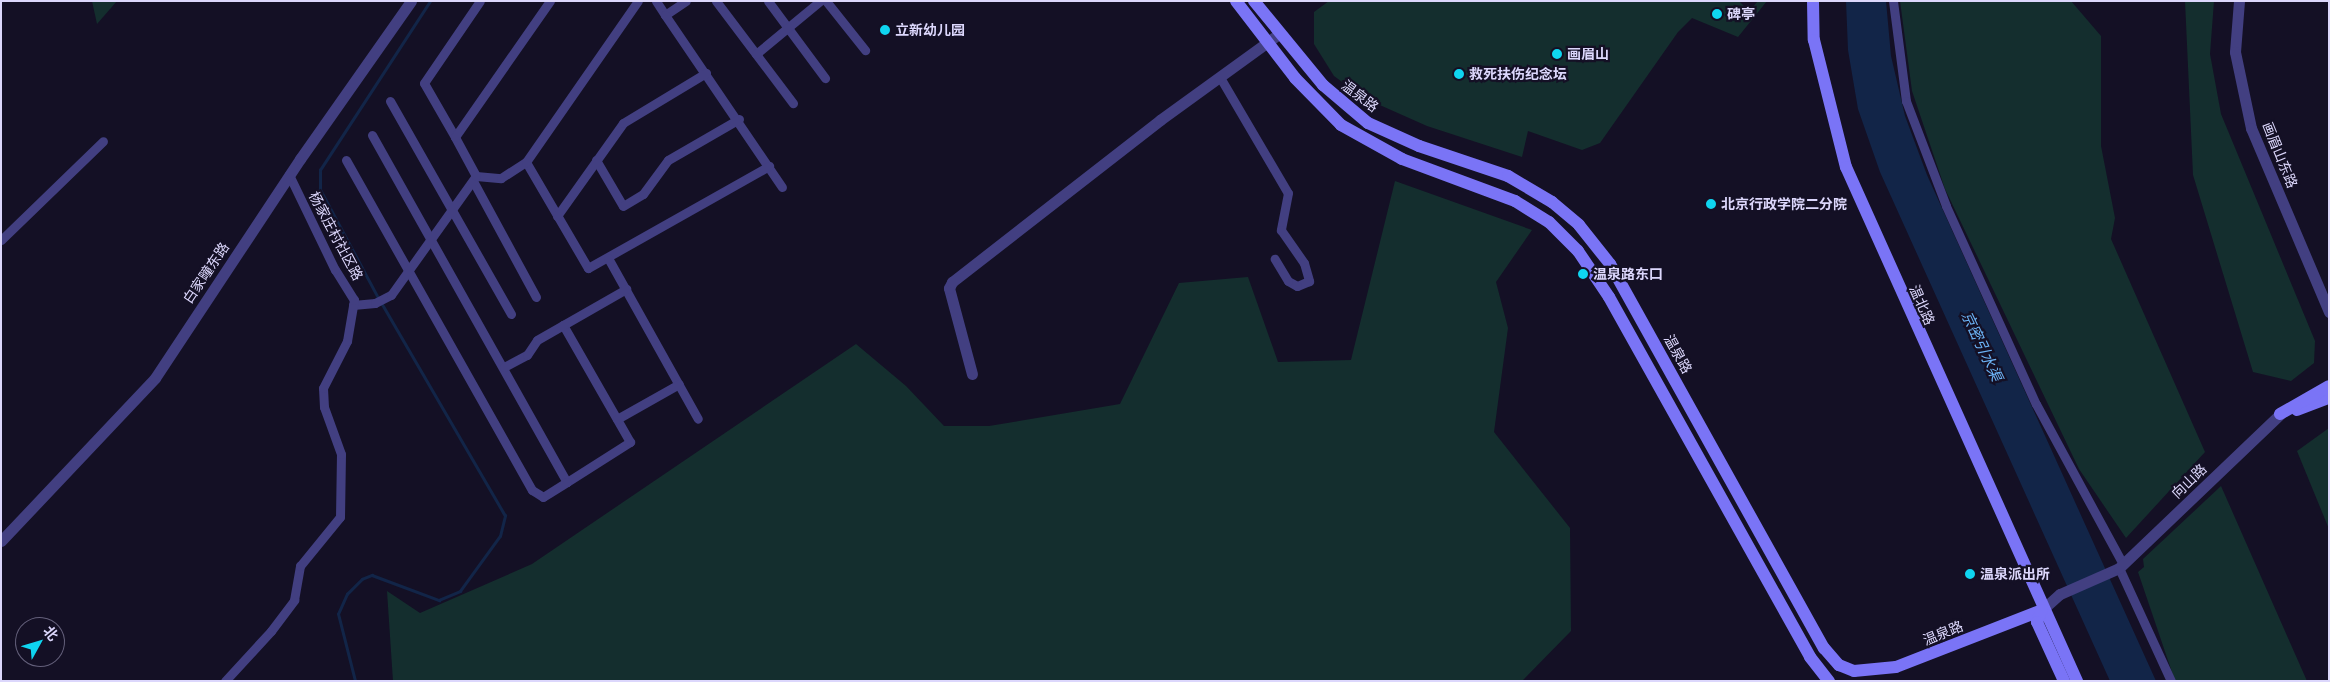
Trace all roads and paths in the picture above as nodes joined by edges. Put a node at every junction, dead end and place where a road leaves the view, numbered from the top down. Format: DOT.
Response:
graph roads {
  1 [pos="411,1"];
  2 [pos="480,1"];
  3 [pos="550,1"];
  4 [pos="638,1"];
  5 [pos="656,1"];
  6 [pos="686,1"];
  7 [pos="716,1"];
  8 [pos="768,1"];
  9 [pos="820,1"];
  10 [pos="826,1"];
  11 [pos="1236,1"];
  12 [pos="1254,1"];
  13 [pos="1813,1"];
  14 [pos="1892,1"];
  15 [pos="2239,1"];
  16 [pos="666,15"];
  17 [pos="788,28"];
  18 [pos="1279,34"];
  19 [pos="1268,43"];
  20 [pos="865,50"];
  21 [pos="756,54"];
  22 [pos="706,73"];
  23 [pos="825,78"];
  24 [pos="1221,79"];
  25 [pos="390,101"];
  26 [pos="793,103"];
  27 [pos="739,119"];
  28 [pos="372,135"];
  29 [pos="455,137"];
  30 [pos="103,141"];
  31 [pos="346,160"];
  32 [pos="596,160"];
  33 [pos="526,162"];
  34 [pos="769,166"];
  35 [pos="289,175"];
  36 [pos="475,178"];
  37 [pos="782,187"];
  38 [pos="453,209"];
  39 [pos="557,216"];
  40 [pos="433,237"];
  41 [pos="1,240"];
  42 [pos="608,258"];
  43 [pos="1275,259"];
  44 [pos="410,269"];
  45 [pos="626,289"];
  46 [pos="536,297"];
  47 [pos="354,305"];
  48 [pos="2329,312"];
  49 [pos="511,314"];
  50 [pos="563,325"];
  51 [pos="504,367"];
  52 [pos="972,374"];
  53 [pos="679,384"];
  54 [pos="2329,386"];
  55 [pos="2329,398"];
  56 [pos="2280,414"];
  57 [pos="617,419"];
  58 [pos="698,419"];
  59 [pos="568,482"];
  60 [pos="1,540"];
  61 [pos="2121,566"];
  62 [pos="2042,610"];
  63 [pos="1824,648"];
  64 [pos="1810,657"];
  65 [pos="225,681"];
  66 [pos="1828,681"];
  67 [pos="2064,681"];
  68 [pos="2076,681"];
  69 [pos="2171,681"];
  1 -- 35 [label="street, 白家疃东路"];
  2 -- 29 [label="street"];
  3 -- 29 [label="street"];
  4 -- 33 [label="street"];
  5 -- 16 [label="street"];
  6 -- 16 [label="street"];
  7 -- 21 [label="street"];
  8 -- 17 [label="street"];
  9 -- 17 [label="street"];
  10 -- 20 [label="street"];
  11 -- 19 [label="main road"];
  12 -- 18 [label="main road, 温泉路"];
  13 -- 62 [label="main road, 温北路"];
  14 -- 61 [label="street"];
  15 -- 48 [label="street, 画眉山东路"];
  16 -- 22 [label="street"];
  17 -- 21 [label="street"];
  17 -- 23 [label="street"];
  18 -- 19 [label="street"];
  18 -- 63 [label="main road, 温泉路"];
  19 -- 24 [label="street"];
  19 -- 64 [label="main road"];
  21 -- 26 [label="street"];
  22 -- 27 [label="street"];
  22 -- 32 [label="street"];
  24 -- 43 [label="street"];
  24 -- 52 [label="street"];
  25 -- 38 [label="street"];
  27 -- 32 [label="street"];
  27 -- 34 [label="street"];
  28 -- 40 [label="street"];
  29 -- 36 [label="street"];
  30 -- 41 [label="street"];
  31 -- 44 [label="street"];
  32 -- 39 [label="street"];
  33 -- 36 [label="street"];
  33 -- 39 [label="street"];
  34 -- 37 [label="street"];
  34 -- 42 [label="street"];
  35 -- 47 [label="street, 杨家庄村社区路"];
  35 -- 60 [label="street, 白家疃东路"];
  36 -- 38 [label="street"];
  36 -- 46 [label="street"];
  38 -- 40 [label="street"];
  38 -- 49 [label="street"];
  39 -- 42 [label="street"];
  40 -- 44 [label="street"];
  40 -- 51 [label="street"];
  42 -- 45 [label="street"];
  44 -- 47 [label="street"];
  44 -- 59 [label="street"];
  45 -- 50 [label="street"];
  45 -- 53 [label="street"];
  47 -- 65 [label="street"];
  50 -- 51 [label="street"];
  50 -- 57 [label="street"];
  51 -- 59 [label="street"];
  53 -- 57 [label="street"];
  53 -- 58 [label="street"];
  54 -- 56 [label="main road, 向山路"];
  55 -- 56 [label="main road, 向山路"];
  56 -- 61 [label="street, 向山路"];
  57 -- 59 [label="street"];
  61 -- 62 [label="street, 向山路"];
  61 -- 69 [label="street"];
  62 -- 63 [label="main road, 温泉路"];
  62 -- 67 [label="main road"];
  62 -- 68 [label="main road, 温北路"];
  63 -- 64 [label="main road"];
  64 -- 66 [label="main road"];
}
